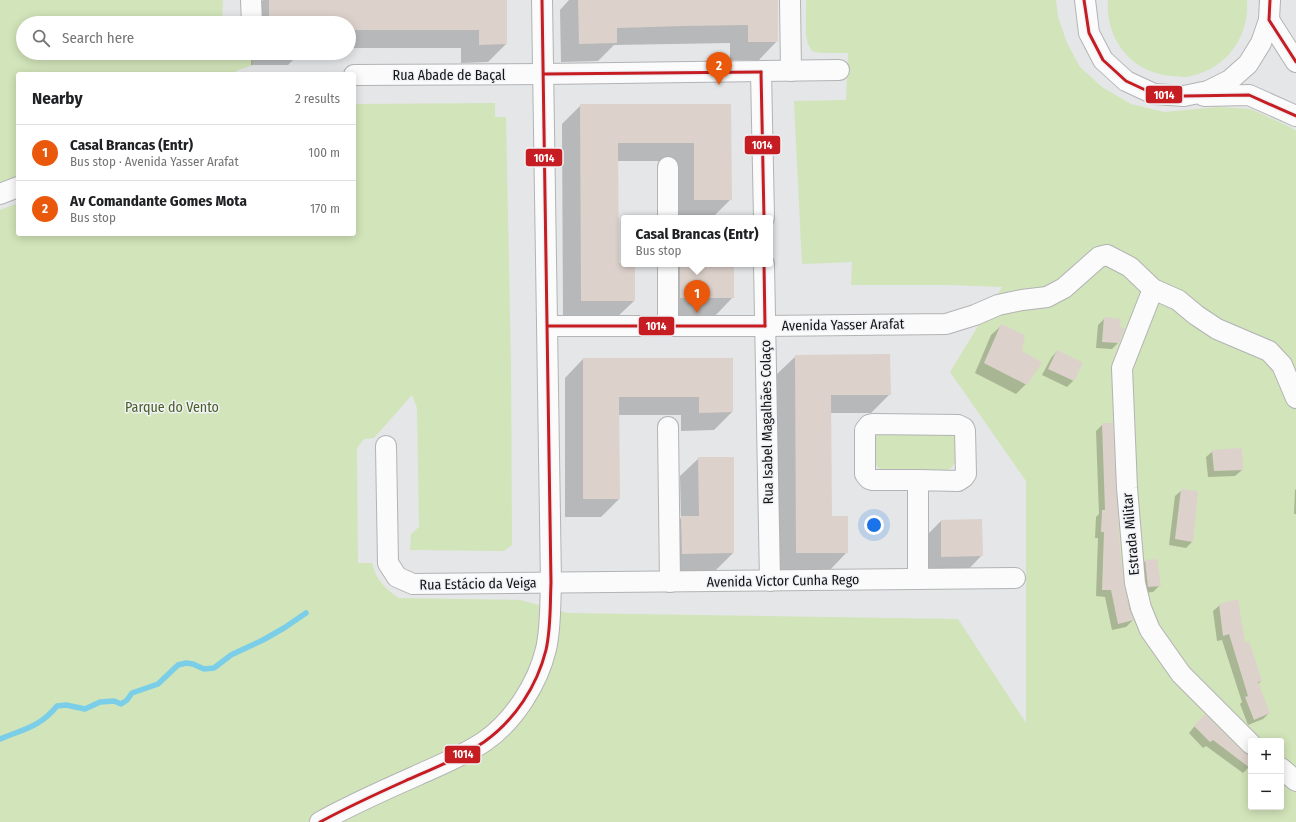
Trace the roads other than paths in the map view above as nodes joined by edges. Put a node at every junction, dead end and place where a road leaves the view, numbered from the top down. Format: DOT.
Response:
graph roads {
  1 [pos="251,0"];
  2 [pos="542,0"];
  3 [pos="790,0"];
  4 [pos="1270,0"];
  5 [pos="1085,1"];
  6 [pos="252,16"];
  7 [pos="1269,20"];
  8 [pos="1296,62"];
  9 [pos="839,70"];
  10 [pos="791,71"];
  11 [pos="761,72"];
  12 [pos="544,74"];
  13 [pos="356,75"];
  14 [pos="1184,96"];
  15 [pos="1296,116"];
  16 [pos="668,167"];
  17 [pos="16,188"];
  18 [pos="0,194"];
  19 [pos="668,215"];
  20 [pos="764,215"];
  21 [pos="668,267"];
  22 [pos="764,267"];
  23 [pos="1153,289"];
  24 [pos="548,326"];
  25 [pos="668,326"];
  26 [pos="765,326"];
  27 [pos="1296,398"];
  28 [pos="668,427"];
  29 [pos="386,446"];
  30 [pos="918,480"];
  31 [pos="1015,578"];
  32 [pos="918,579"];
  33 [pos="770,581"];
  34 [pos="670,582"];
  35 [pos="550,583"];
  36 [pos="1248,741"];
  37 [pos="1284,771"];
  38 [pos="1296,781"];
  39 [pos="320,822"];
  1 -- 6 [label="street"];
  2 -- 12 [label="street"];
  3 -- 10 [label="street"];
  4 -- 7 [label="street"];
  5 -- 14 [label="street"];
  7 -- 8 [label="street"];
  7 -- 14 [label="street"];
  9 -- 10 [label="street, Rua Abade de Baçal"];
  10 -- 11 [label="street, Rua Abade de Baçal"];
  11 -- 12 [label="street, Rua Abade de Baçal"];
  11 -- 20 [label="street"];
  12 -- 13 [label="street, Rua Abade de Baçal"];
  12 -- 24 [label="street"];
  14 -- 15 [label="street"];
  16 -- 19 [label="street"];
  17 -- 18 [label="street"];
  21 -- 25 [label="street"];
  22 -- 26 [label="street, Rua Isabel Magalhães Colaço"];
  23 -- 26 [label="street, Avenida Yasser Arafat"];
  23 -- 27 [label="street"];
  23 -- 36 [label="street, Estrada Militar"];
  24 -- 25 [label="street, Avenida Yasser Arafat"];
  24 -- 35 [label="street"];
  25 -- 26 [label="street, Avenida Yasser Arafat"];
  26 -- 33 [label="street, Rua Isabel Magalhães Colaço"];
  28 -- 34 [label="street"];
  29 -- 35 [label="street, Rua Estácio da Veiga"];
  30 -- 30 [label="street"];
  30 -- 32 [label="street"];
  31 -- 32 [label="street, Avenida Victor Cunha Rego"];
  32 -- 33 [label="street, Avenida Victor Cunha Rego"];
  33 -- 34 [label="street, Avenida Victor Cunha Rego"];
  34 -- 35 [label="street, Avenida Victor Cunha Rego"];
  35 -- 39 [label="street"];
  37 -- 38 [label="street"];
}
